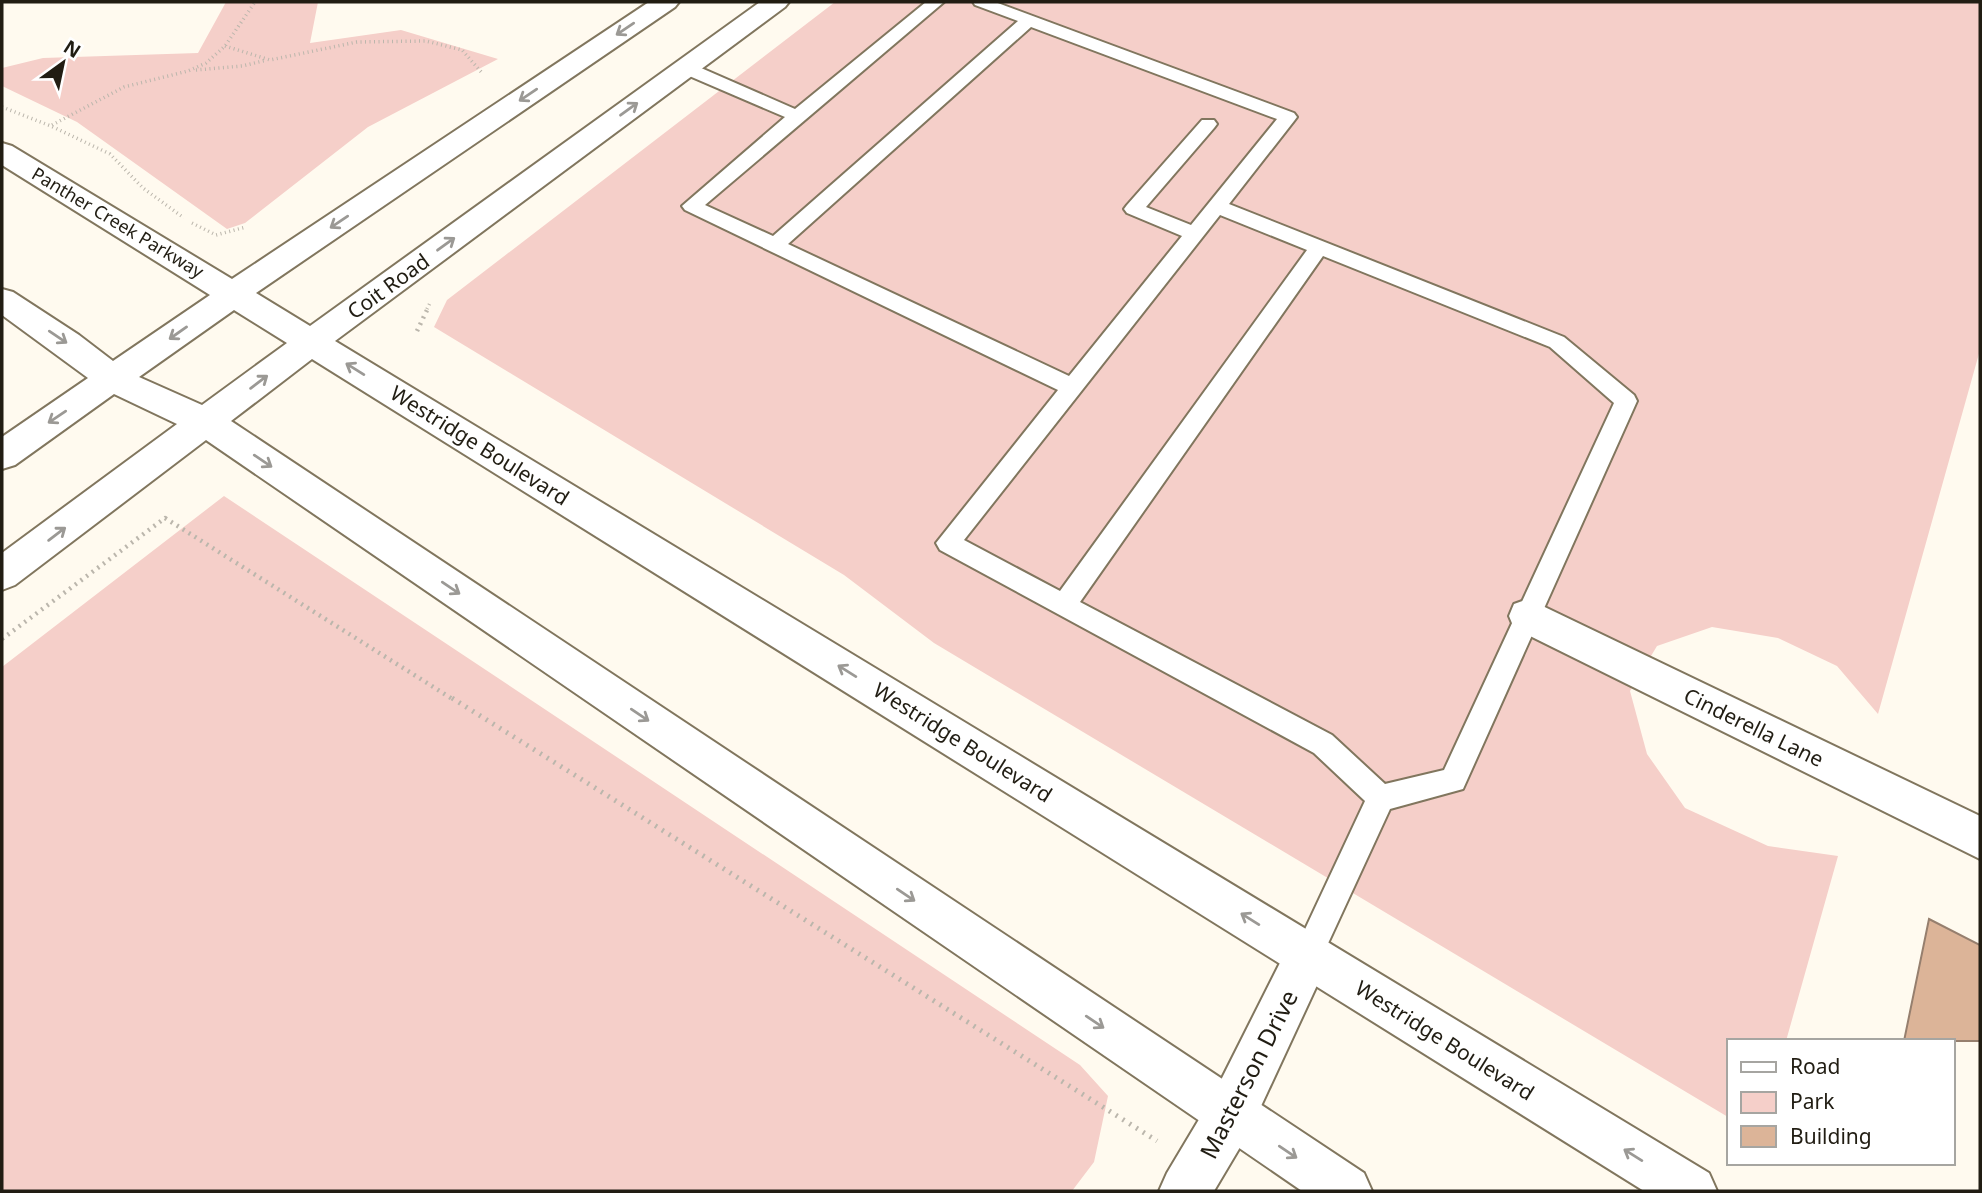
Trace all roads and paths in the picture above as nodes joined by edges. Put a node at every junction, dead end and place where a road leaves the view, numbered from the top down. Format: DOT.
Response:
graph roads {
  1 [pos="255,2"];
  2 [pos="666,2"];
  3 [pos="776,2"];
  4 [pos="936,2"];
  5 [pos="981,2"];
  6 [pos="1029,20"];
  7 [pos="225,47"];
  8 [pos="270,60"];
  9 [pos="686,68"];
  10 [pos="188,71"];
  11 [pos="483,74"];
  12 [pos="2,107"];
  13 [pos="797,116"];
  14 [pos="1208,124"];
  15 [pos="51,126"];
  16 [pos="2,152"];
  17 [pos="1216,206"];
  18 [pos="246,227"];
  19 [pos="1194,234"];
  20 [pos="775,245"];
  21 [pos="1320,247"];
  22 [pos="234,293"];
  23 [pos="2,299"];
  24 [pos="312,342"];
  25 [pos="113,379"];
  26 [pos="1072,387"];
  27 [pos="206,422"];
  28 [pos="2,455"];
  29 [pos="2,574"];
  30 [pos="1064,605"];
  31 [pos="1528,616"];
  32 [pos="2,639"];
  33 [pos="1381,798"];
  34 [pos="1980,838"];
  35 [pos="1308,955"];
  36 [pos="1231,1114"];
  37 [pos="1192,1180"];
  38 [pos="1346,1191"];
  39 [pos="1691,1191"];
  1 -- 7 [label="path"];
  2 -- 22 [label="main road, one-way"];
  3 -- 9 [label="main road, Coit Road"];
  4 -- 13 [label="lane"];
  5 -- 6 [label="lane"];
  6 -- 17 [label="lane"];
  6 -- 20 [label="lane"];
  7 -- 8 [label="path"];
  7 -- 10 [label="path"];
  8 -- 10 [label="path"];
  8 -- 11 [label="path"];
  9 -- 13 [label="lane"];
  24 -- 9 [label="main road, Coit Road, one-way"];
  10 -- 15 [label="path"];
  12 -- 15 [label="path"];
  13 -- 20 [label="lane"];
  14 -- 19 [label="lane"];
  15 -- 18 [label="path"];
  16 -- 22 [label="main road, Panther Creek Parkway"];
  17 -- 19 [label="lane"];
  17 -- 21 [label="lane"];
  19 -- 26 [label="lane"];
  20 -- 26 [label="lane"];
  21 -- 30 [label="lane"];
  21 -- 31 [label="lane"];
  22 -- 24 [label="main road, Westridge Boulevard"];
  22 -- 25 [label="main road, one-way"];
  23 -- 25 [label="main road, one-way"];
  27 -- 24 [label="main road, Coit Road, one-way"];
  35 -- 24 [label="main road, Westridge Boulevard, one-way"];
  25 -- 27 [label="main road"];
  25 -- 28 [label="main road, one-way"];
  26 -- 30 [label="lane"];
  29 -- 27 [label="main road, Coit Road, one-way"];
  27 -- 36 [label="main road, one-way"];
  30 -- 33 [label="lane"];
  31 -- 33 [label="lane"];
  31 -- 34 [label="main road, Cinderella Lane"];
  32 -- 37 [label="path"];
  33 -- 35 [label="lane"];
  35 -- 36 [label="main road, Masterson Drive"];
  39 -- 35 [label="main road, Westridge Boulevard, one-way"];
  36 -- 37 [label="main road, Masterson Drive"];
  36 -- 38 [label="main road, one-way"];
}
